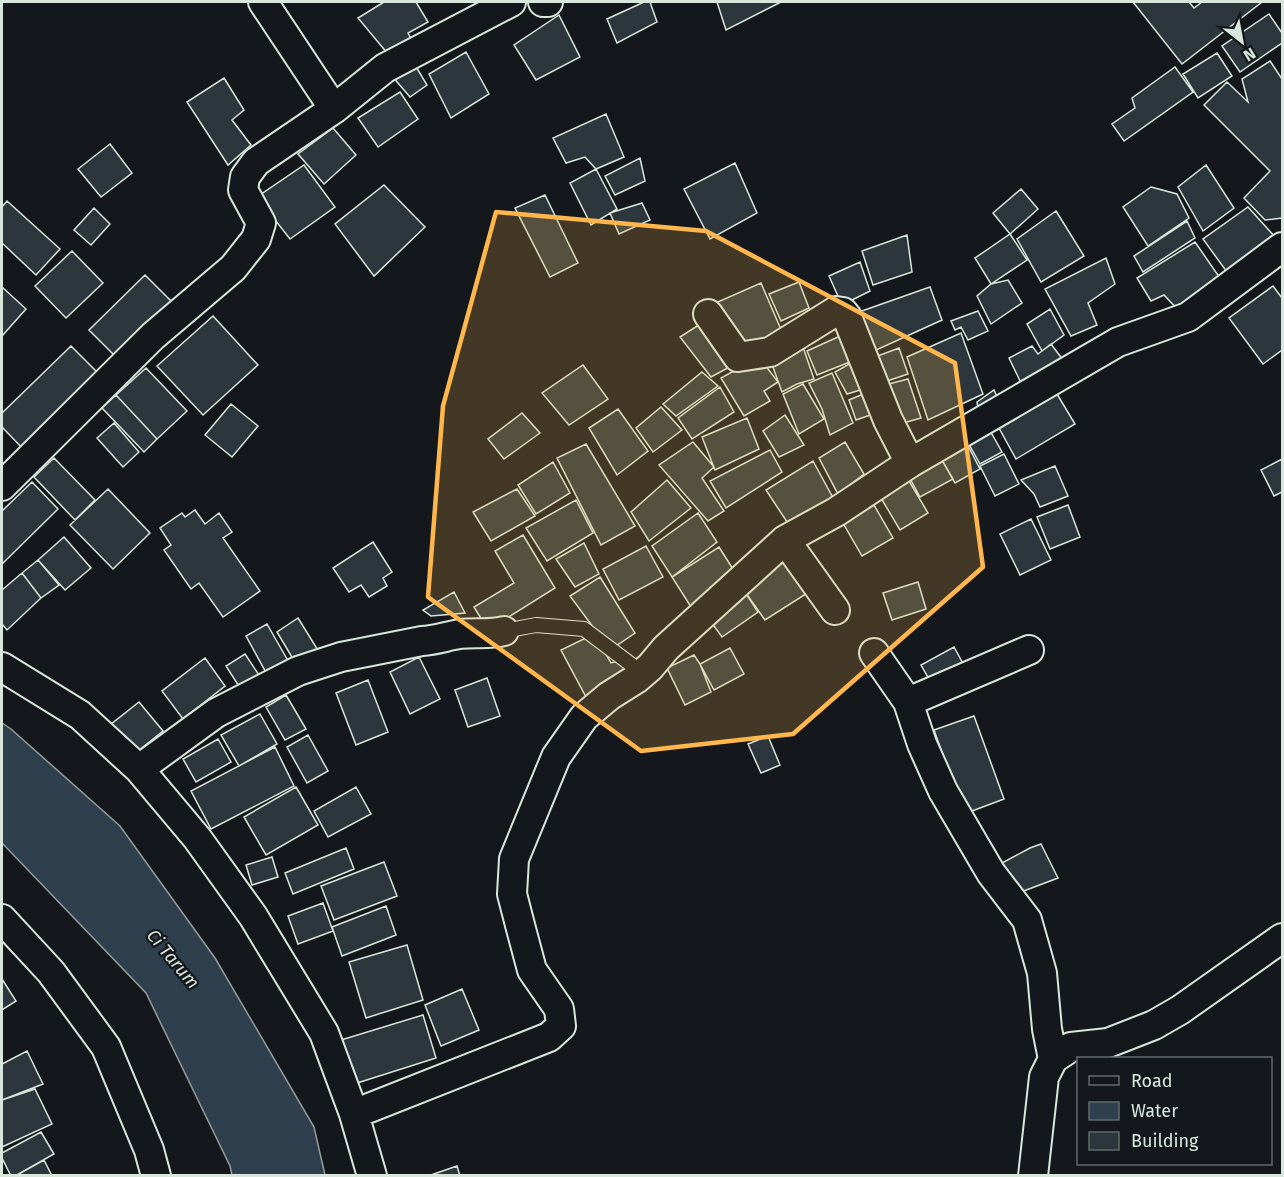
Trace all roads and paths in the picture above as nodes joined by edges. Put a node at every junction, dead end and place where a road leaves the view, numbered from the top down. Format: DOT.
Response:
graph roads {
  1 [pos="263,2"];
  2 [pos="511,2"];
  3 [pos="543,2"];
  4 [pos="548,2"];
  5 [pos="334,109"];
  6 [pos="1282,247"];
  7 [pos="708,314"];
  8 [pos="910,463"];
  9 [pos="2,486"];
  10 [pos="785,540"];
  11 [pos="835,610"];
  12 [pos="504,631"];
  13 [pos="1029,650"];
  14 [pos="874,653"];
  15 [pos="2,667"];
  16 [pos="641,672"];
  17 [pos="908,702"];
  18 [pos="139,769"];
  19 [pos="2,919"];
  20 [pos="1282,938"];
  21 [pos="1053,1059"];
  22 [pos="354,1114"];
  23 [pos="156,1176"];
  24 [pos="372,1176"];
  25 [pos="1033,1176"];
  1 -- 5 [label="street"];
  2 -- 5 [label="street"];
  3 -- 4 [label="street"];
  5 -- 9 [label="street"];
  6 -- 8 [label="street"];
  7 -- 8 [label="street"];
  8 -- 10 [label="street"];
  10 -- 11 [label="street"];
  10 -- 22 [label="street"];
  12 -- 16 [label="lane"];
  12 -- 18 [label="street"];
  13 -- 17 [label="street"];
  14 -- 17 [label="street"];
  15 -- 18 [label="street"];
  17 -- 21 [label="street"];
  18 -- 22 [label="street"];
  19 -- 23 [label="street"];
  20 -- 21 [label="street"];
  21 -- 25 [label="street"];
  22 -- 24 [label="street"];
}
